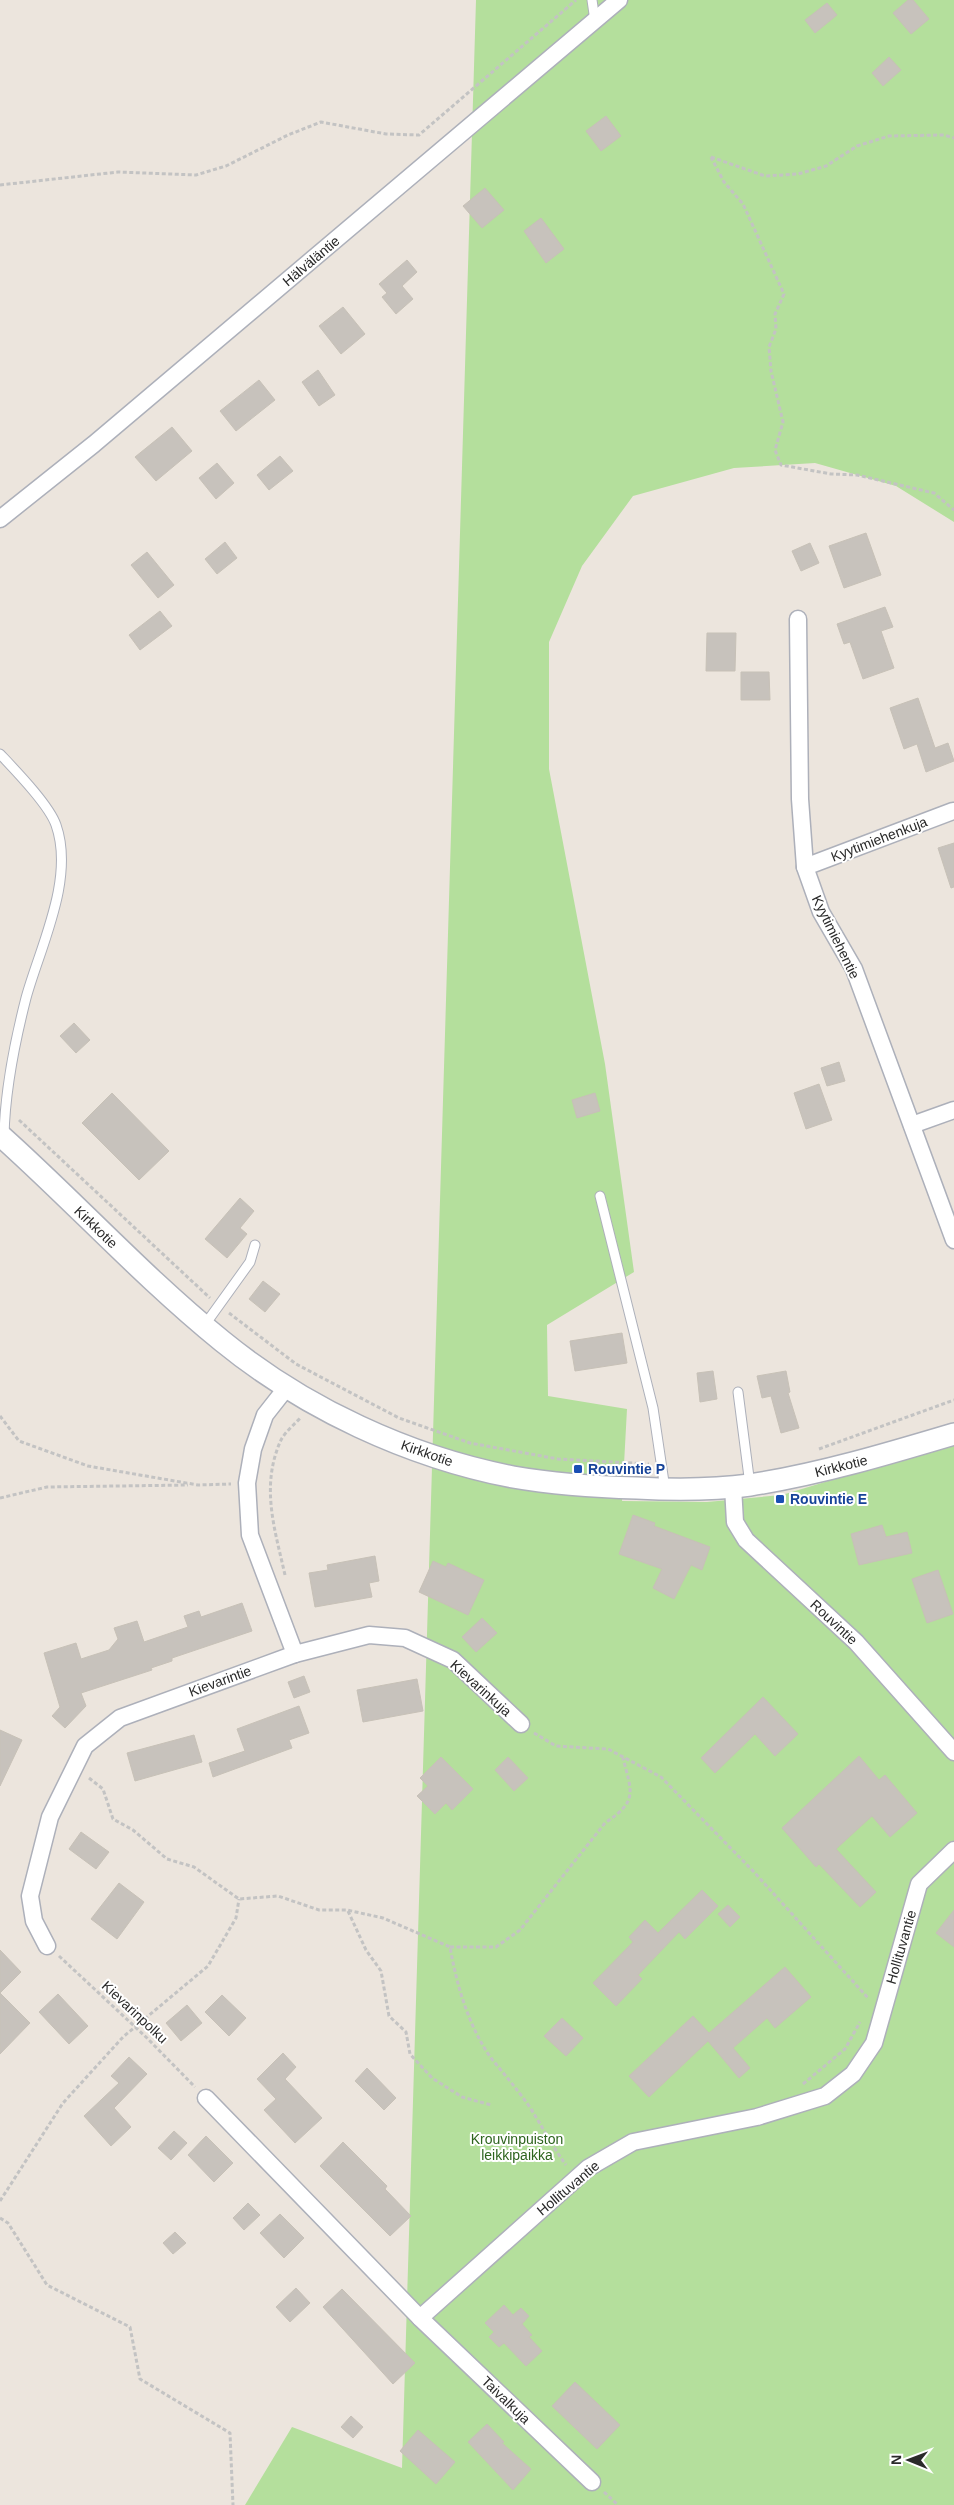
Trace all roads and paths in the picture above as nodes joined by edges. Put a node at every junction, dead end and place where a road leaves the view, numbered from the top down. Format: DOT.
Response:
graph roads {
  1 [pos="576,0"];
  2 [pos="592,0"];
  3 [pos="620,0"];
  4 [pos="595,21"];
  5 [pos="954,138"];
  6 [pos="0,185"];
  7 [pos="954,510"];
  8 [pos="0,519"];
  9 [pos="798,619"];
  10 [pos="0,754"];
  11 [pos="953,811"];
  12 [pos="805,867"];
  13 [pos="5,1108"];
  14 [pos="954,1110"];
  15 [pos="912,1125"];
  16 [pos="2,1137"];
  17 [pos="600,1196"];
  18 [pos="954,1240"];
  19 [pos="255,1245"];
  20 [pos="218,1304"];
  21 [pos="204,1326"];
  22 [pos="330,1382"];
  23 [pos="287,1387"];
  24 [pos="738,1392"];
  25 [pos="954,1400"];
  26 [pos="314,1403"];
  27 [pos="0,1416"];
  28 [pos="954,1434"];
  29 [pos="814,1451"];
  30 [pos="662,1466"];
  31 [pos="247,1483"];
  32 [pos="198,1485"];
  33 [pos="741,1486"];
  34 [pos="665,1490"];
  35 [pos="0,1498"];
  36 [pos="287,1584"];
  37 [pos="295,1654"];
  38 [pos="521,1724"];
  39 [pos="954,1752"];
  40 [pos="623,1757"];
  41 [pos="75,1766"];
  42 [pos="954,1850"];
  43 [pos="239,1899"];
  44 [pos="347,1910"];
  45 [pos="47,1946"];
  46 [pos="450,1947"];
  47 [pos="872,1990"];
  48 [pos="869,1999"];
  49 [pos="867,2006"];
  50 [pos="865,2014"];
  51 [pos="135,2027"];
  52 [pos="797,2088"];
  53 [pos="206,2098"];
  54 [pos="491,2105"];
  55 [pos="568,2167"];
  56 [pos="0,2201"];
  57 [pos="0,2218"];
  58 [pos="420,2318"];
  59 [pos="592,2482"];
  60 [pos="233,2505"];
  1 -- 6 [label="path"];
  2 -- 4 [label="lane"];
  3 -- 4 [label="street, Hälväläntie"];
  4 -- 8 [label="street, Hälväläntie"];
  5 -- 7 [label="path"];
  9 -- 12 [label="street, Kyytimiehentie"];
  10 -- 13 [label="lane"];
  11 -- 12 [label="street, Kyytimiehenkuja"];
  12 -- 15 [label="street, Kyytimiehentie"];
  13 -- 16 [label="lane"];
  13 -- 20 [label="path"];
  14 -- 15 [label="street"];
  15 -- 18 [label="street, Kyytimiehentie"];
  16 -- 21 [label="street, Kirkkotie"];
  17 -- 30 [label="lane"];
  19 -- 20 [label="lane"];
  20 -- 21 [label="lane"];
  20 -- 22 [label="path"];
  21 -- 23 [label="street, Kirkkotie"];
  22 -- 26 [label="path"];
  22 -- 30 [label="path"];
  23 -- 26 [label="street, Kirkkotie"];
  23 -- 31 [label="street"];
  24 -- 33 [label="lane"];
  25 -- 29 [label="path"];
  26 -- 34 [label="street, Kirkkotie"];
  26 -- 36 [label="path"];
  27 -- 32 [label="path"];
  28 -- 33 [label="street, Kirkkotie"];
  30 -- 34 [label="lane"];
  31 -- 32 [label="path"];
  31 -- 37 [label="street"];
  32 -- 35 [label="path"];
  33 -- 34 [label="street, Kirkkotie"];
  33 -- 39 [label="street, Rouvintie"];
  37 -- 38 [label="street, Kievarinkuja"];
  37 -- 41 [label="street, Kievarintie"];
  38 -- 40 [label="path"];
  40 -- 46 [label="path"];
  40 -- 48 [label="path"];
  41 -- 43 [label="path"];
  41 -- 45 [label="street, Kievarintie"];
  42 -- 58 [label="street, Hollituvantie"];
  43 -- 44 [label="path"];
  43 -- 51 [label="path"];
  44 -- 46 [label="path"];
  44 -- 54 [label="path"];
  45 -- 51 [label="path, Kievarinpolku"];
  46 -- 55 [label="path"];
  47 -- 48 [label="path"];
  48 -- 49 [label="path"];
  50 -- 52 [label="path"];
  51 -- 53 [label="path, Kievarinpolku"];
  51 -- 56 [label="path"];
  53 -- 58 [label="street"];
  57 -- 60 [label="path"];
  58 -- 59 [label="street, Taivalkuja"];
}
